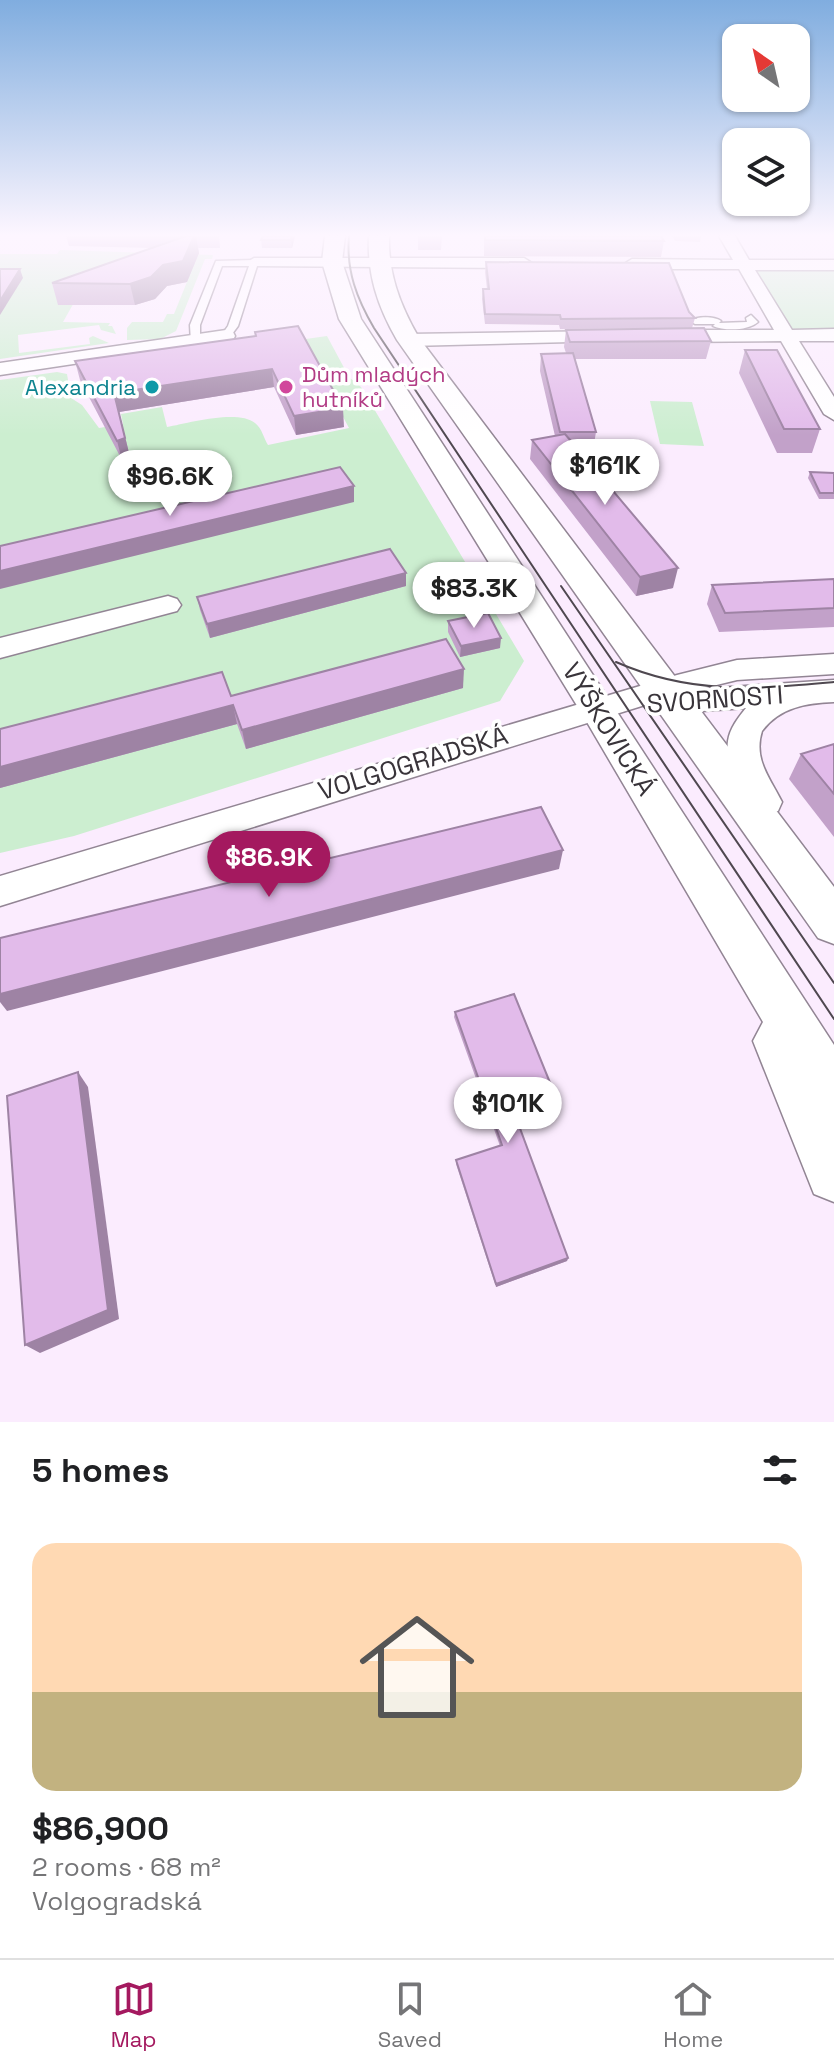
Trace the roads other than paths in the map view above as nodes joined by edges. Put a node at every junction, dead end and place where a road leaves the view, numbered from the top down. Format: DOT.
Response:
graph roads {
  1 [pos="204,302"];
  2 [pos="241,302"];
  3 [pos="343,302"];
  4 [pos="389,302"];
  5 [pos="761,302"];
  6 [pos="751,318"];
  7 [pos="695,321"];
  8 [pos="717,324"];
  9 [pos="785,335"];
  10 [pos="834,335"];
  11 [pos="226,336"];
  12 [pos="409,340"];
  13 [pos="195,341"];
  14 [pos="0,369"];
  15 [pos="834,414"];
  16 [pos="168,605"];
  17 [pos="631,645"];
  18 [pos="0,648"];
  19 [pos="834,664"];
  20 [pos="737,670"];
  21 [pos="820,692"];
  22 [pos="669,696"];
  23 [pos="597,707"];
  24 [pos="780,848"];
  25 [pos="0,891"];
  26 [pos="720,911"];
  27 [pos="834,923"];
  28 [pos="834,1093"];
  29 [pos="834,1174"];
  1 -- 13 [label="lane"];
  2 -- 11 [label="lane"];
  3 -- 23 [label="street, VÝŠKOVICKÁ"];
  4 -- 12 [label="street"];
  5 -- 9 [label="street"];
  6 -- 8 [label="lane"];
  7 -- 8 [label="lane"];
  8 -- 9 [label="street"];
  8 -- 12 [label="street"];
  9 -- 10 [label="street"];
  9 -- 15 [label="street"];
  11 -- 13 [label="street"];
  12 -- 17 [label="street"];
  13 -- 14 [label="street"];
  16 -- 18 [label="street"];
  17 -- 20 [label="street"];
  17 -- 22 [label="street"];
  19 -- 20 [label="street, SVORNOSTI"];
  20 -- 22 [label="street, SVORNOSTI"];
  21 -- 22 [label="street, SVORNOSTI"];
  21 -- 24 [label="street"];
  22 -- 23 [label="street, SVORNOSTI"];
  22 -- 24 [label="street"];
  23 -- 25 [label="street, VOLGOGRADSKÁ"];
  23 -- 26 [label="street, VÝŠKOVICKÁ"];
  24 -- 27 [label="street"];
  26 -- 28 [label="street, VÝŠKOVICKÁ"];
  26 -- 29 [label="street"];
}
